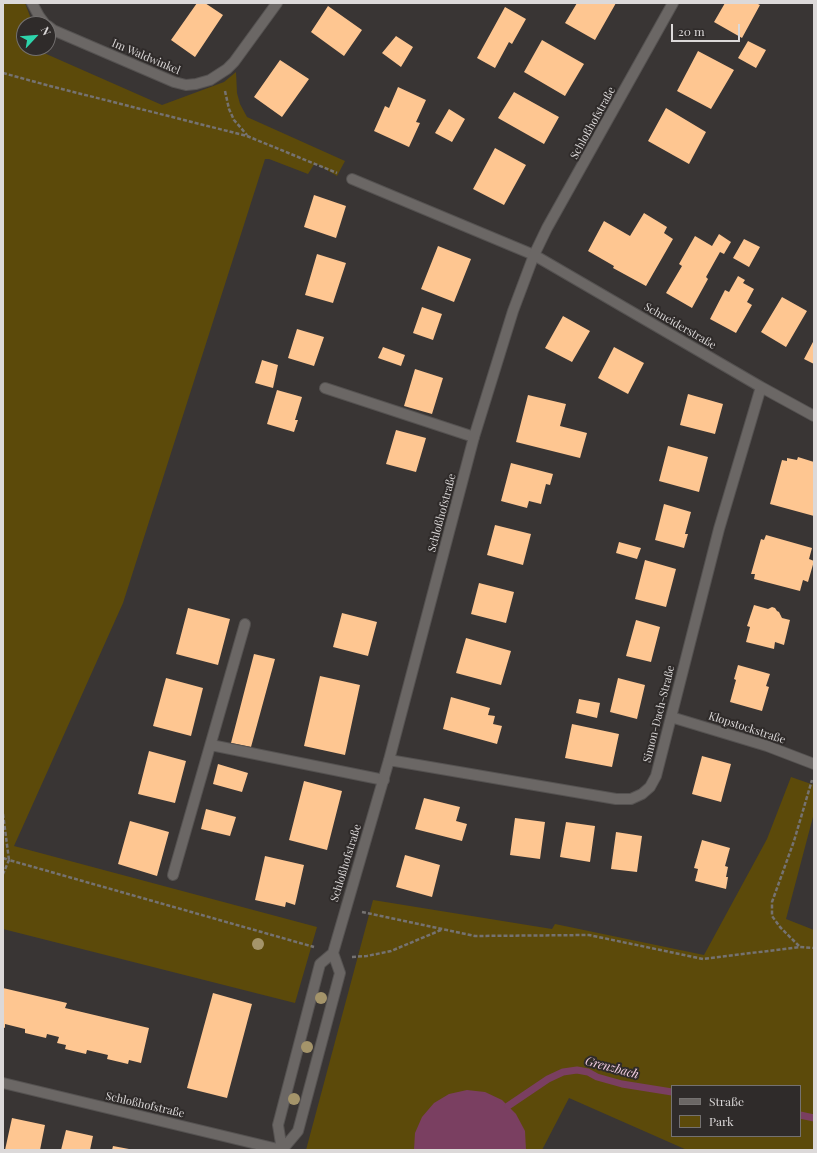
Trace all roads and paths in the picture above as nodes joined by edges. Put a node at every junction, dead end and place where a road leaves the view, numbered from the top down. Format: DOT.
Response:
graph roads {
  1 [pos="32,3"];
  2 [pos="276,3"];
  3 [pos="673,3"];
  4 [pos="39,16"];
  5 [pos="56,31"];
  6 [pos="3,72"];
  7 [pos="221,73"];
  8 [pos="247,136"];
  9 [pos="352,179"];
  10 [pos="534,255"];
  11 [pos="761,387"];
  12 [pos="325,388"];
  13 [pos="814,416"];
  14 [pos="474,436"];
  15 [pos="245,624"];
  16 [pos="671,717"];
  17 [pos="211,745"];
  18 [pos="389,760"];
  19 [pos="814,764"];
  20 [pos="812,779"];
  21 [pos="384,780"];
  22 [pos="3,814"];
  23 [pos="3,858"];
  24 [pos="9,860"];
  25 [pos="3,874"];
  26 [pos="173,875"];
  27 [pos="346,908"];
  28 [pos="441,930"];
  29 [pos="800,946"];
  30 [pos="814,948"];
  31 [pos="333,953"];
  32 [pos="3,1083"];
  33 [pos="282,1150"];
  1 -- 4 [label="street"];
  2 -- 7 [label="street, Im Waldwinkel"];
  3 -- 10 [label="street, Schloßhofstraße"];
  5 -- 7 [label="street, Im Waldwinkel"];
  6 -- 8 [label="path"];
  7 -- 8 [label="path"];
  8 -- 9 [label="path"];
  9 -- 10 [label="street"];
  10 -- 11 [label="street, Schneiderstraße"];
  10 -- 14 [label="street, Schloßhofstraße"];
  11 -- 13 [label="street, Schneiderstraße"];
  11 -- 16 [label="street, Simon-Dach-Straße"];
  12 -- 14 [label="street"];
  14 -- 18 [label="street, Schloßhofstraße"];
  15 -- 17 [label="street"];
  16 -- 18 [label="street, Simon-Dach-Straße"];
  16 -- 19 [label="street, Klopstockstraße"];
  17 -- 21 [label="street"];
  17 -- 26 [label="street"];
  18 -- 21 [label="street, Schloßhofstraße"];
  20 -- 29 [label="path"];
  21 -- 27 [label="street, Schloßhofstraße"];
  22 -- 24 [label="path"];
  23 -- 24 [label="path"];
  24 -- 25 [label="path"];
  24 -- 31 [label="path"];
  27 -- 28 [label="path"];
  27 -- 31 [label="street, Schloßhofstraße"];
  28 -- 29 [label="path"];
  28 -- 31 [label="path"];
  29 -- 30 [label="path"];
  31 -- 33 [label="street, Schloßhofstraße"];
  31 -- 33 [label="street"];
  32 -- 33 [label="street, Schloßhofstraße"];
}
